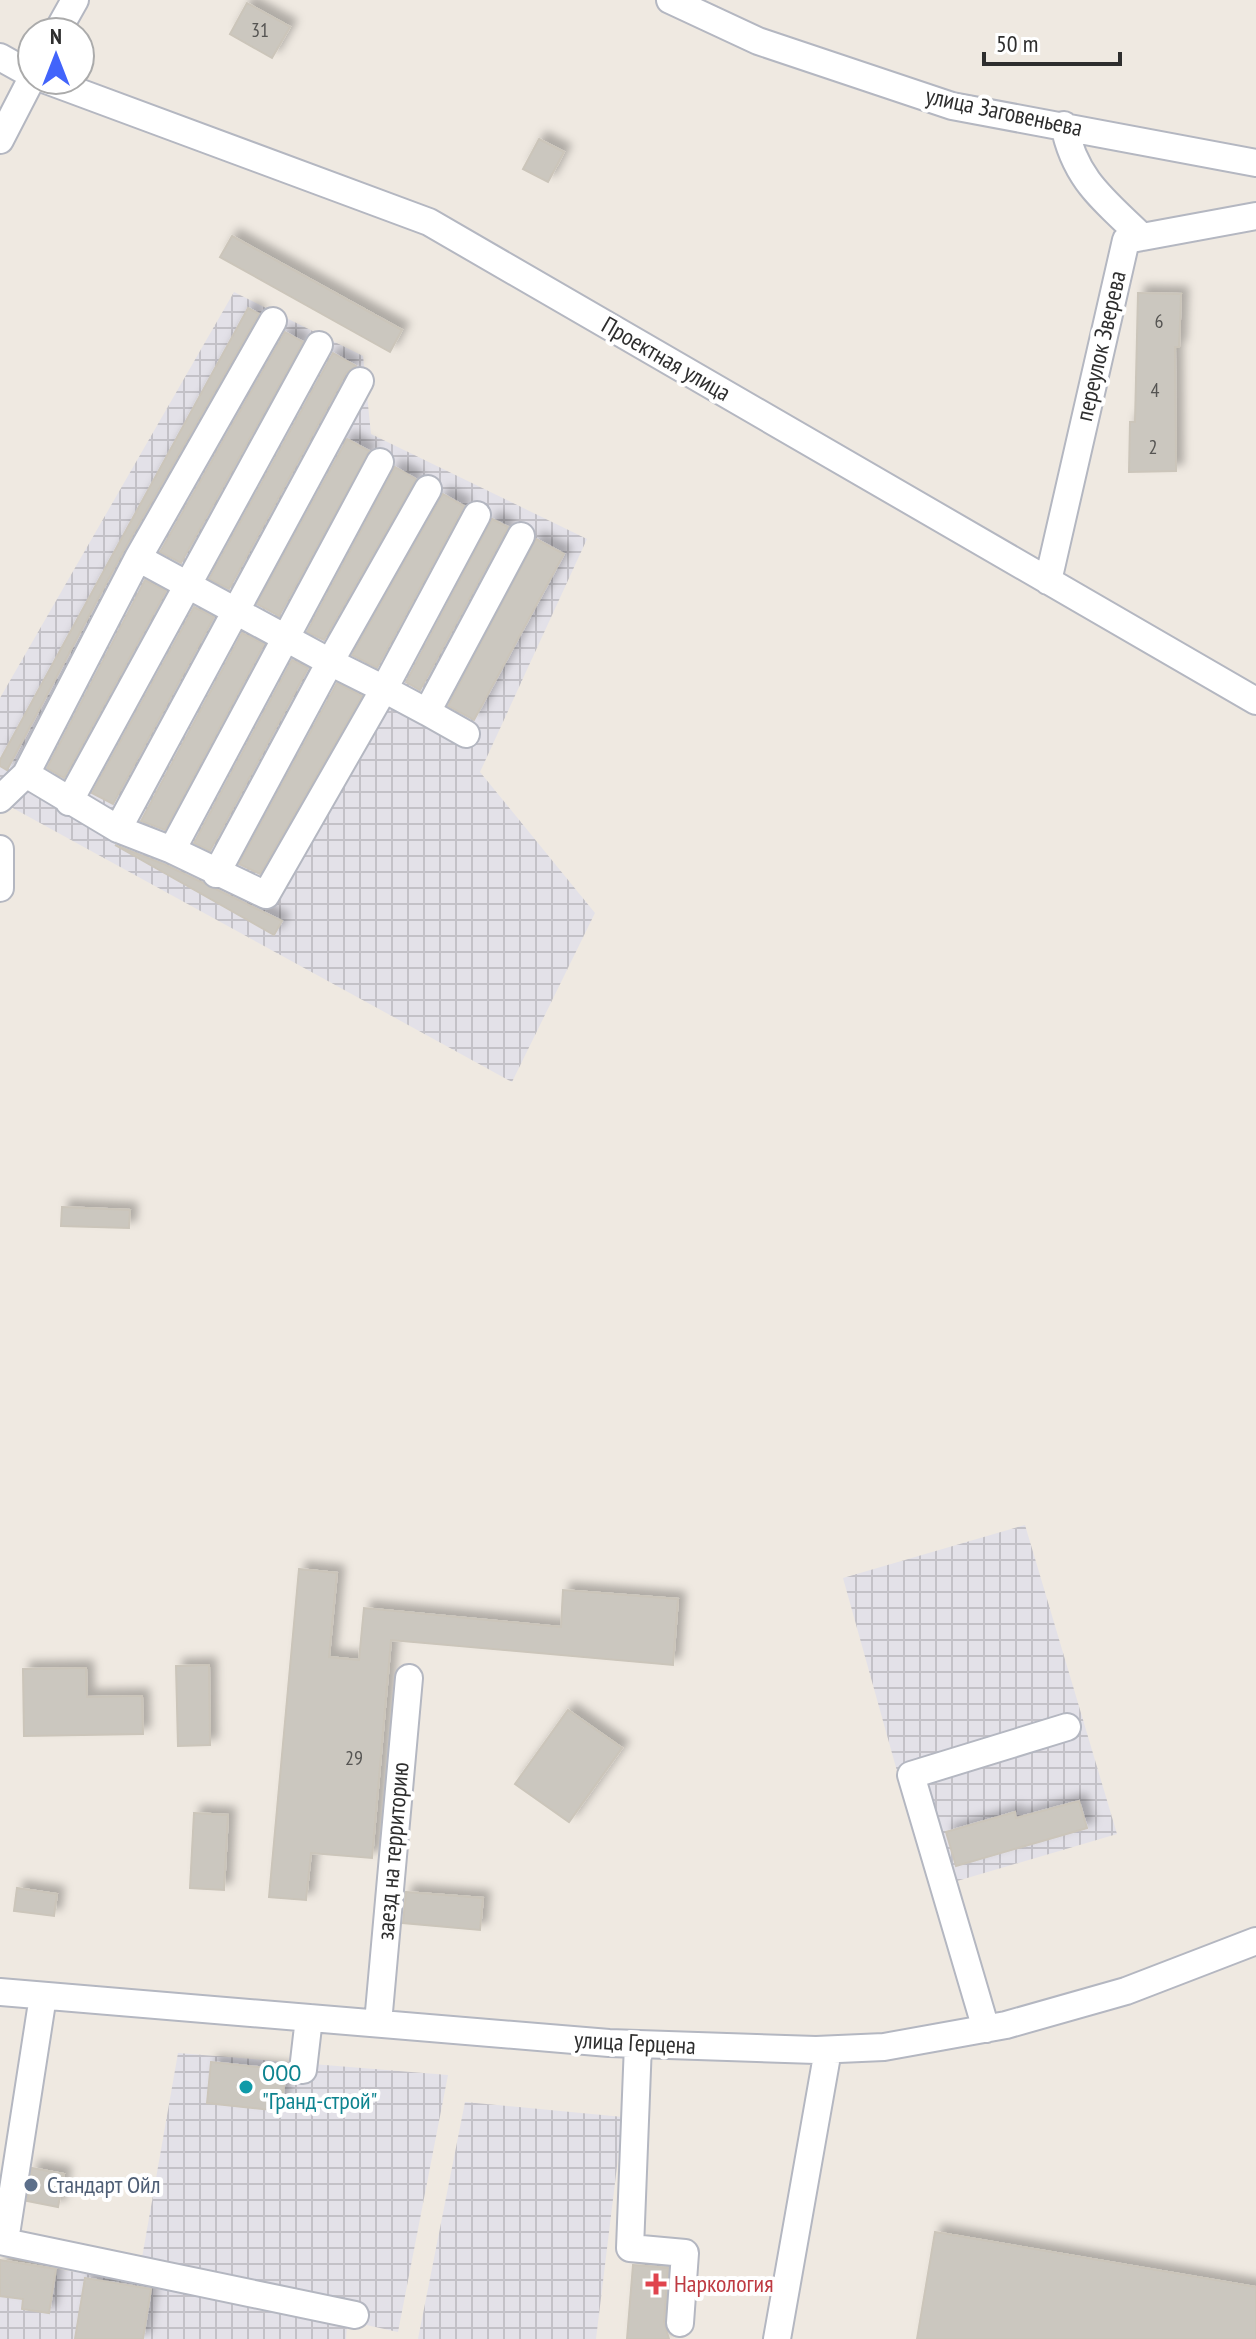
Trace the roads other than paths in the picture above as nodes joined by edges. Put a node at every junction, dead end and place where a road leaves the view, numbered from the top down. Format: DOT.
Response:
graph roads {
  1 [pos="670,0"];
  2 [pos="22,96"];
  3 [pos="89,96"];
  4 [pos="1064,125"];
  5 [pos="0,140"];
  6 [pos="1256,163"];
  7 [pos="1256,216"];
  8 [pos="1142,237"];
  9 [pos="273,321"];
  10 [pos="319,345"];
  11 [pos="360,381"];
  12 [pos="380,462"];
  13 [pos="428,489"];
  14 [pos="477,515"];
  15 [pos="521,536"];
  16 [pos="138,558"];
  17 [pos="1048,581"];
  18 [pos="188,583"];
  19 [pos="236,609"];
  20 [pos="288,638"];
  21 [pos="330,662"];
  22 [pos="384,689"];
  23 [pos="1256,701"];
  24 [pos="427,712"];
  25 [pos="466,734"];
  26 [pos="26,774"];
  27 [pos="0,799"];
  28 [pos="69,802"];
  29 [pos="118,829"];
  30 [pos="0,849"];
  31 [pos="172,850"];
  32 [pos="216,874"];
  33 [pos="0,888"];
  34 [pos="409,1678"];
  35 [pos="1067,1727"];
  36 [pos="1250,1949"];
  37 [pos="0,1992"];
  38 [pos="43,1996"];
  39 [pos="309,2018"];
  40 [pos="378,2023"];
  41 [pos="986,2029"];
  42 [pos="638,2044"];
  43 [pos="828,2050"];
  44 [pos="303,2070"];
  45 [pos="2,2241"];
  46 [pos="355,2315"];
  47 [pos="680,2323"];
  48 [pos="777,2339"];
  1 -- 4 [label="street, улица Заговеньева"];
  2 -- 5 [label="street"];
  3 -- 17 [label="street, Проектная улица"];
  4 -- 6 [label="street, улица Заговеньева"];
  4 -- 8 [label="street"];
  7 -- 8 [label="street"];
  8 -- 17 [label="street, переулок Зверева"];
  9 -- 16 [label="street"];
  10 -- 18 [label="street"];
  11 -- 19 [label="street"];
  12 -- 20 [label="street"];
  13 -- 21 [label="street"];
  14 -- 22 [label="street"];
  15 -- 24 [label="street"];
  16 -- 18 [label="street"];
  16 -- 26 [label="street"];
  17 -- 23 [label="street, Проектная улица"];
  18 -- 19 [label="street"];
  18 -- 28 [label="street"];
  19 -- 20 [label="street"];
  19 -- 29 [label="street"];
  20 -- 21 [label="street"];
  20 -- 31 [label="street"];
  21 -- 22 [label="street"];
  21 -- 32 [label="street"];
  22 -- 24 [label="street"];
  22 -- 32 [label="street"];
  24 -- 25 [label="street"];
  26 -- 27 [label="street"];
  26 -- 28 [label="street"];
  28 -- 29 [label="street"];
  29 -- 31 [label="street"];
  30 -- 33 [label="street"];
  31 -- 32 [label="street"];
  34 -- 40 [label="street, заезд на территорию"];
  35 -- 41 [label="street"];
  36 -- 41 [label="street, улица Герцена"];
  37 -- 38 [label="street, улица Герцена"];
  38 -- 39 [label="street, улица Герцена"];
  38 -- 45 [label="street"];
  39 -- 40 [label="street, улица Герцена"];
  39 -- 44 [label="street"];
  40 -- 42 [label="street, улица Герцена"];
  41 -- 43 [label="street, улица Герцена"];
  42 -- 43 [label="street, улица Герцена"];
  42 -- 47 [label="street"];
  43 -- 48 [label="street"];
  45 -- 46 [label="street"];
}
